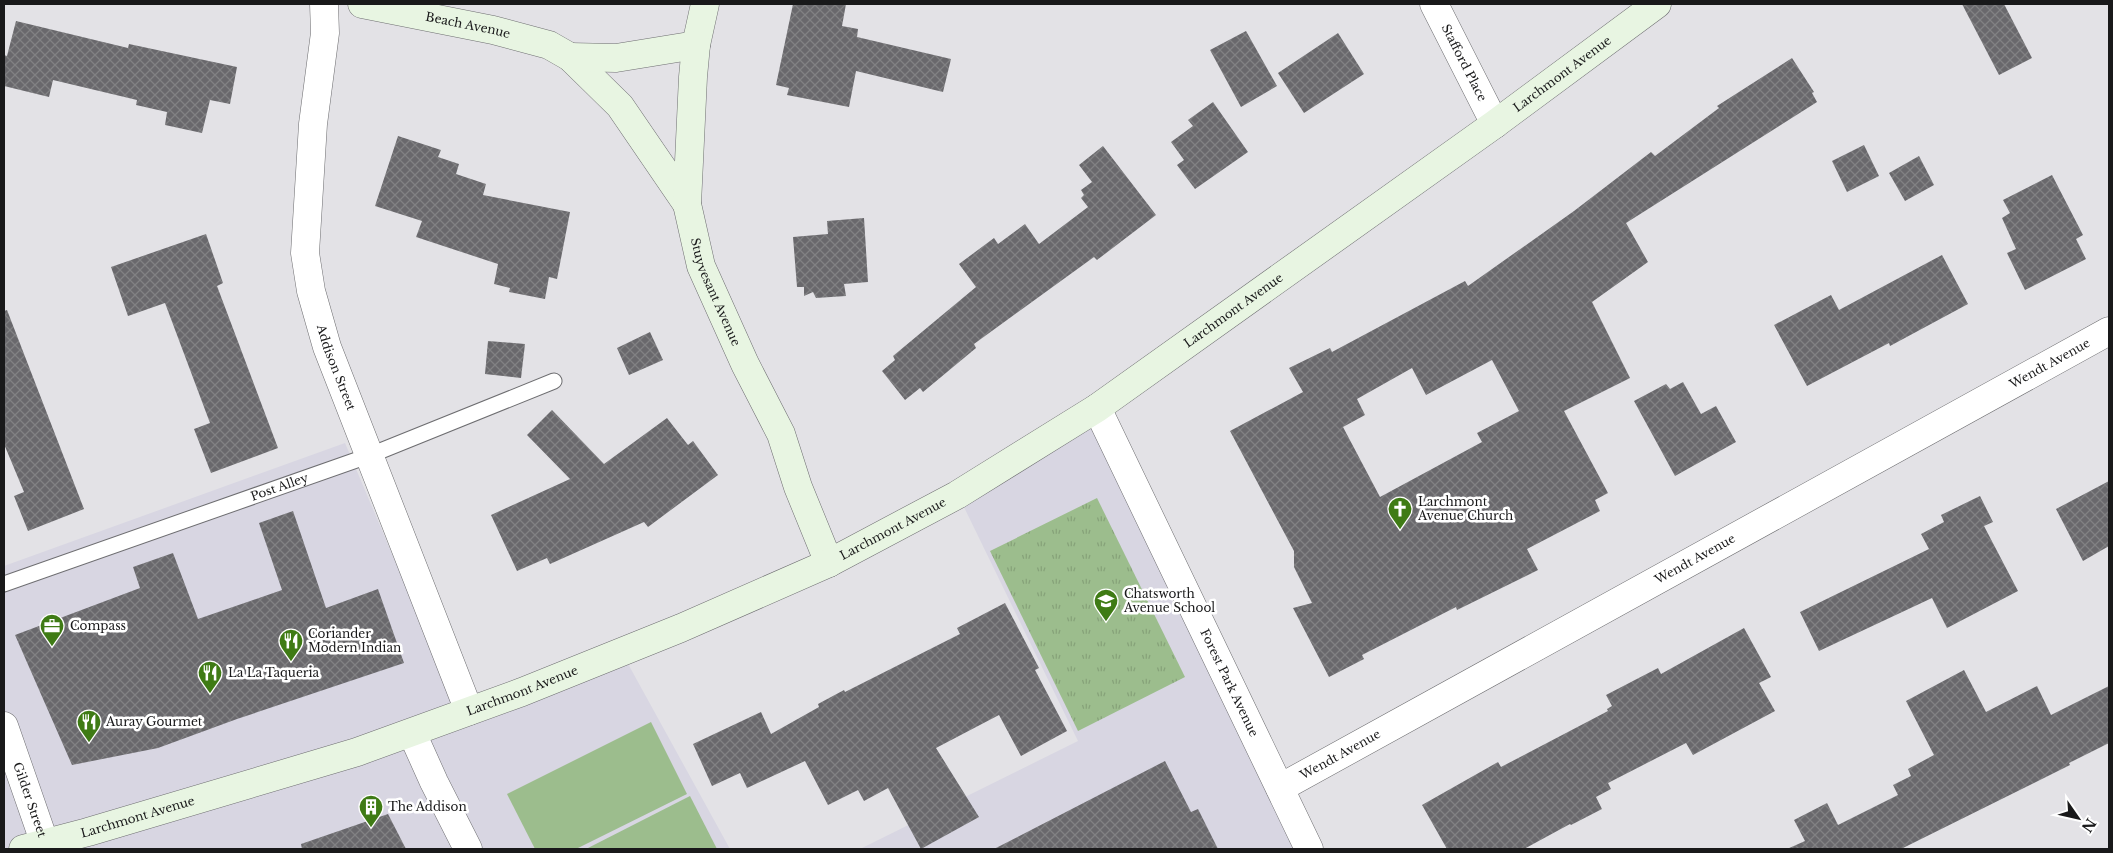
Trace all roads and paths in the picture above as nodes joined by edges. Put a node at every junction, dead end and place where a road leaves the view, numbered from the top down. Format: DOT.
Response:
graph roads {
  1 [pos="324,4"];
  2 [pos="362,4"];
  3 [pos="705,4"];
  4 [pos="1434,4"];
  5 [pos="1657,4"];
  6 [pos="696,45"];
  7 [pos="570,57"];
  8 [pos="1495,124"];
  9 [pos="687,204"];
  10 [pos="2109,331"];
  11 [pos="554,381"];
  12 [pos="1097,408"];
  13 [pos="368,456"];
  14 [pos="829,563"];
  15 [pos="4,584"];
  16 [pos="469,712"];
  17 [pos="4,726"];
  18 [pos="412,732"];
  19 [pos="1280,788"];
  20 [pos="34,847"];
  21 [pos="468,849"];
  22 [pos="1309,849"];
  1 -- 13 [label="street, Addison Street"];
  2 -- 7 [label="street, Beach Avenue"];
  3 -- 6 [label="street, Stuyvesant Avenue"];
  4 -- 8 [label="street, Stafford Place"];
  5 -- 8 [label="street, Larchmont Avenue"];
  6 -- 7 [label="street, Beach Avenue"];
  6 -- 9 [label="street, Stuyvesant Avenue"];
  7 -- 9 [label="street, Beach Avenue"];
  8 -- 12 [label="street, Larchmont Avenue"];
  9 -- 14 [label="street, Stuyvesant Avenue"];
  10 -- 19 [label="street, Wendt Avenue"];
  11 -- 13 [label="lane, Post Alley"];
  12 -- 14 [label="street, Larchmont Avenue"];
  12 -- 19 [label="street, Forest Park Avenue"];
  13 -- 15 [label="lane, Post Alley"];
  13 -- 16 [label="street, Addison Street"];
  14 -- 16 [label="street, Larchmont Avenue"];
  16 -- 18 [label="street, Larchmont Avenue"];
  17 -- 20 [label="street, Gilder Street"];
  18 -- 20 [label="street, Larchmont Avenue"];
  18 -- 21 [label="street"];
  19 -- 22 [label="street, Forest Park Avenue"];
}
